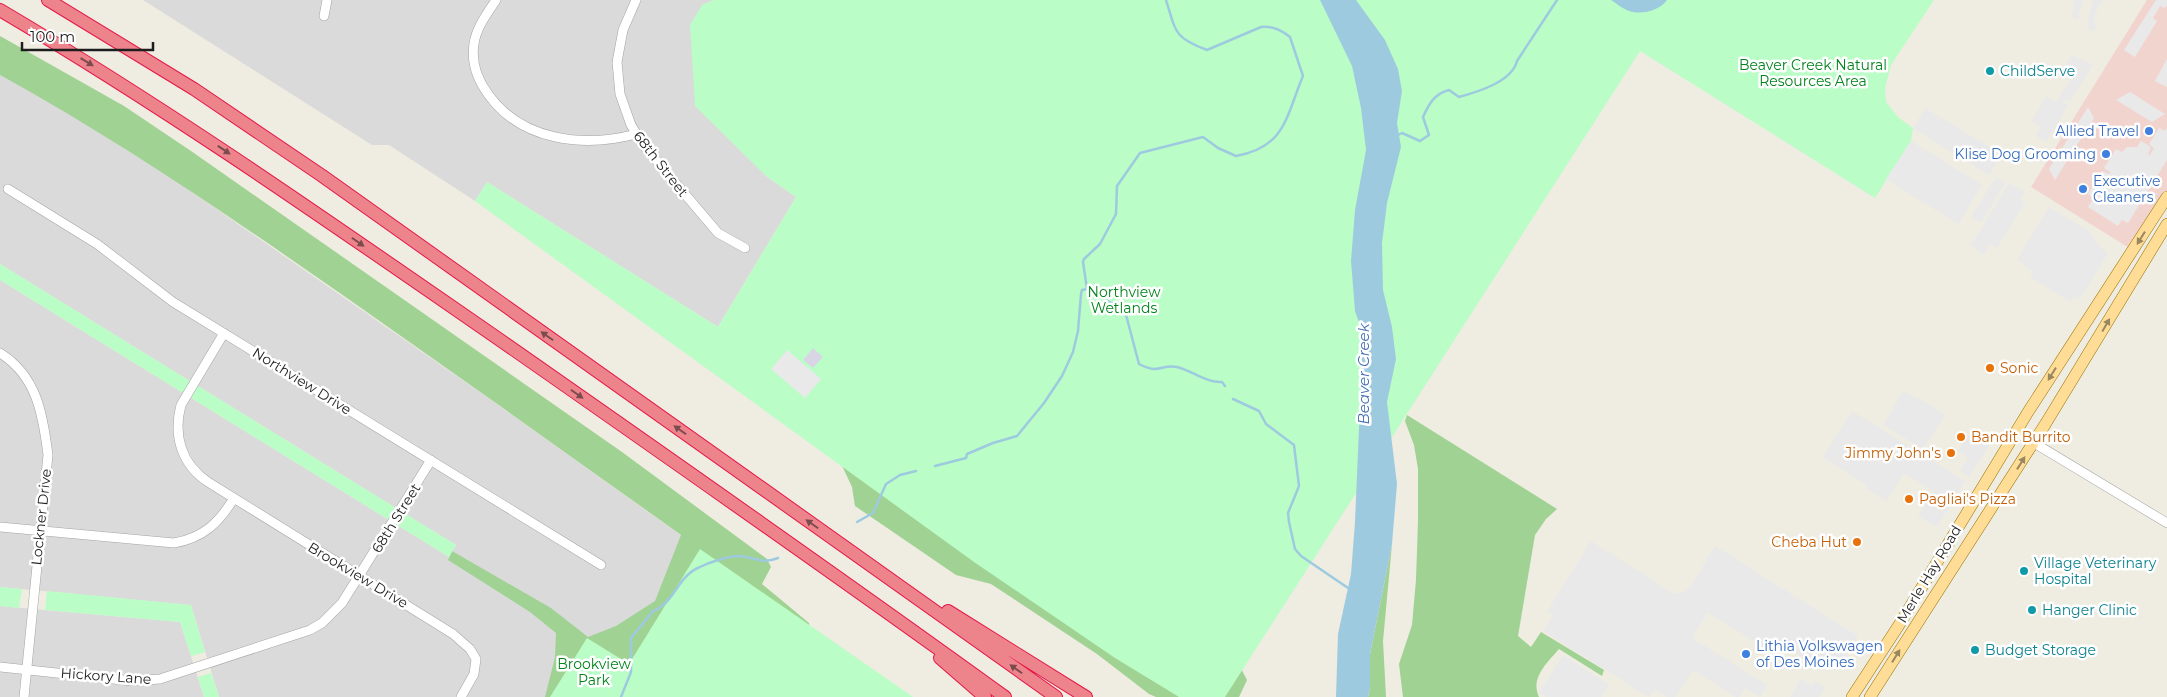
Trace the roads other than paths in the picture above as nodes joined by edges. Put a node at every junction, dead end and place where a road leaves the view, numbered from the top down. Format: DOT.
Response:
graph roads {
  1 [pos="48,0"];
  2 [pos="328,0"];
  3 [pos="496,0"];
  4 [pos="636,0"];
  5 [pos="0,10"];
  6 [pos="324,16"];
  7 [pos="636,134"];
  8 [pos="8,189"];
  9 [pos="2167,196"];
  10 [pos="2167,224"];
  11 [pos="745,248"];
  12 [pos="224,333"];
  13 [pos="0,352"];
  14 [pos="2016,432"];
  15 [pos="2033,443"];
  16 [pos="431,460"];
  17 [pos="234,498"];
  18 [pos="2167,523"];
  19 [pos="0,528"];
  20 [pos="40,532"];
  21 [pos="837,541"];
  22 [pos="601,565"];
  23 [pos="360,576"];
  24 [pos="918,634"];
  25 [pos="296,636"];
  26 [pos="0,668"];
  27 [pos="27,670"];
  28 [pos="24,697"];
  29 [pos="462,697"];
  30 [pos="985,697"];
  31 [pos="1005,697"];
  32 [pos="1056,697"];
  33 [pos="1086,697"];
  34 [pos="1852,697"];
  35 [pos="1870,697"];
  21 -- 1 [label="highway, one-way"];
  2 -- 6 [label="street"];
  3 -- 7 [label="street"];
  4 -- 7 [label="street, 68th Street"];
  5 -- 24 [label="highway, one-way"];
  7 -- 11 [label="street, 68th Street"];
  8 -- 12 [label="street, Northview Drive"];
  9 -- 14 [label="main road, Merle Hay Road, one-way"];
  15 -- 10 [label="main road, Merle Hay Road, one-way"];
  12 -- 16 [label="street, Northview Drive"];
  12 -- 17 [label="street, Brookview Drive"];
  13 -- 20 [label="street, Lockner Drive"];
  14 -- 15 [label="street"];
  14 -- 34 [label="main road, Merle Hay Road"];
  15 -- 18 [label="street"];
  35 -- 15 [label="main road, Merle Hay Road, one-way"];
  16 -- 22 [label="street, Northview Drive"];
  16 -- 23 [label="street, 68th Street"];
  17 -- 20 [label="street"];
  17 -- 23 [label="street, Brookview Drive"];
  19 -- 20 [label="street"];
  20 -- 27 [label="street, Lockner Drive"];
  32 -- 21 [label="highway, one-way"];
  21 -- 33 [label="highway"];
  23 -- 25 [label="street, 68th Street"];
  23 -- 29 [label="street, Brookview Drive"];
  24 -- 30 [label="highway"];
  24 -- 31 [label="highway"];
  25 -- 27 [label="street, Hickory Lane"];
  26 -- 27 [label="street, Hickory Lane"];
  27 -- 28 [label="street, Lockner Drive"];
}
